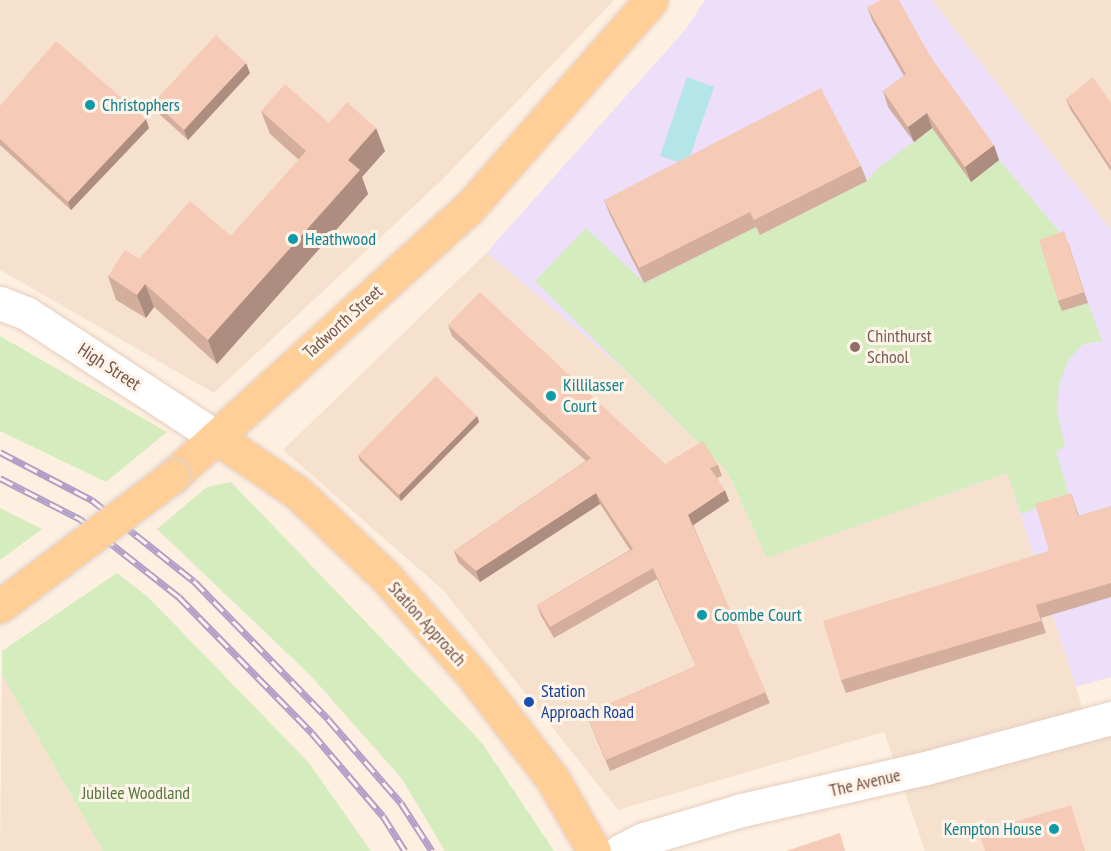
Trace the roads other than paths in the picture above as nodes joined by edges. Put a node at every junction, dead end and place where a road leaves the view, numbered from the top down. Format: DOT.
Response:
graph roads {
  1 [pos="651,0"];
  2 [pos="0,303"];
  3 [pos="216,437"];
  4 [pos="0,606"];
  5 [pos="1111,719"];
  6 [pos="594,851"];
  7 [pos="620,851"];
  1 -- 3 [label="main road, Tadworth Street"];
  2 -- 3 [label="street, High Street"];
  3 -- 4 [label="main road, Tadworth Street, bridge"];
  3 -- 6 [label="main road, Station Approach"];
  5 -- 7 [label="street, The Avenue"];
}
